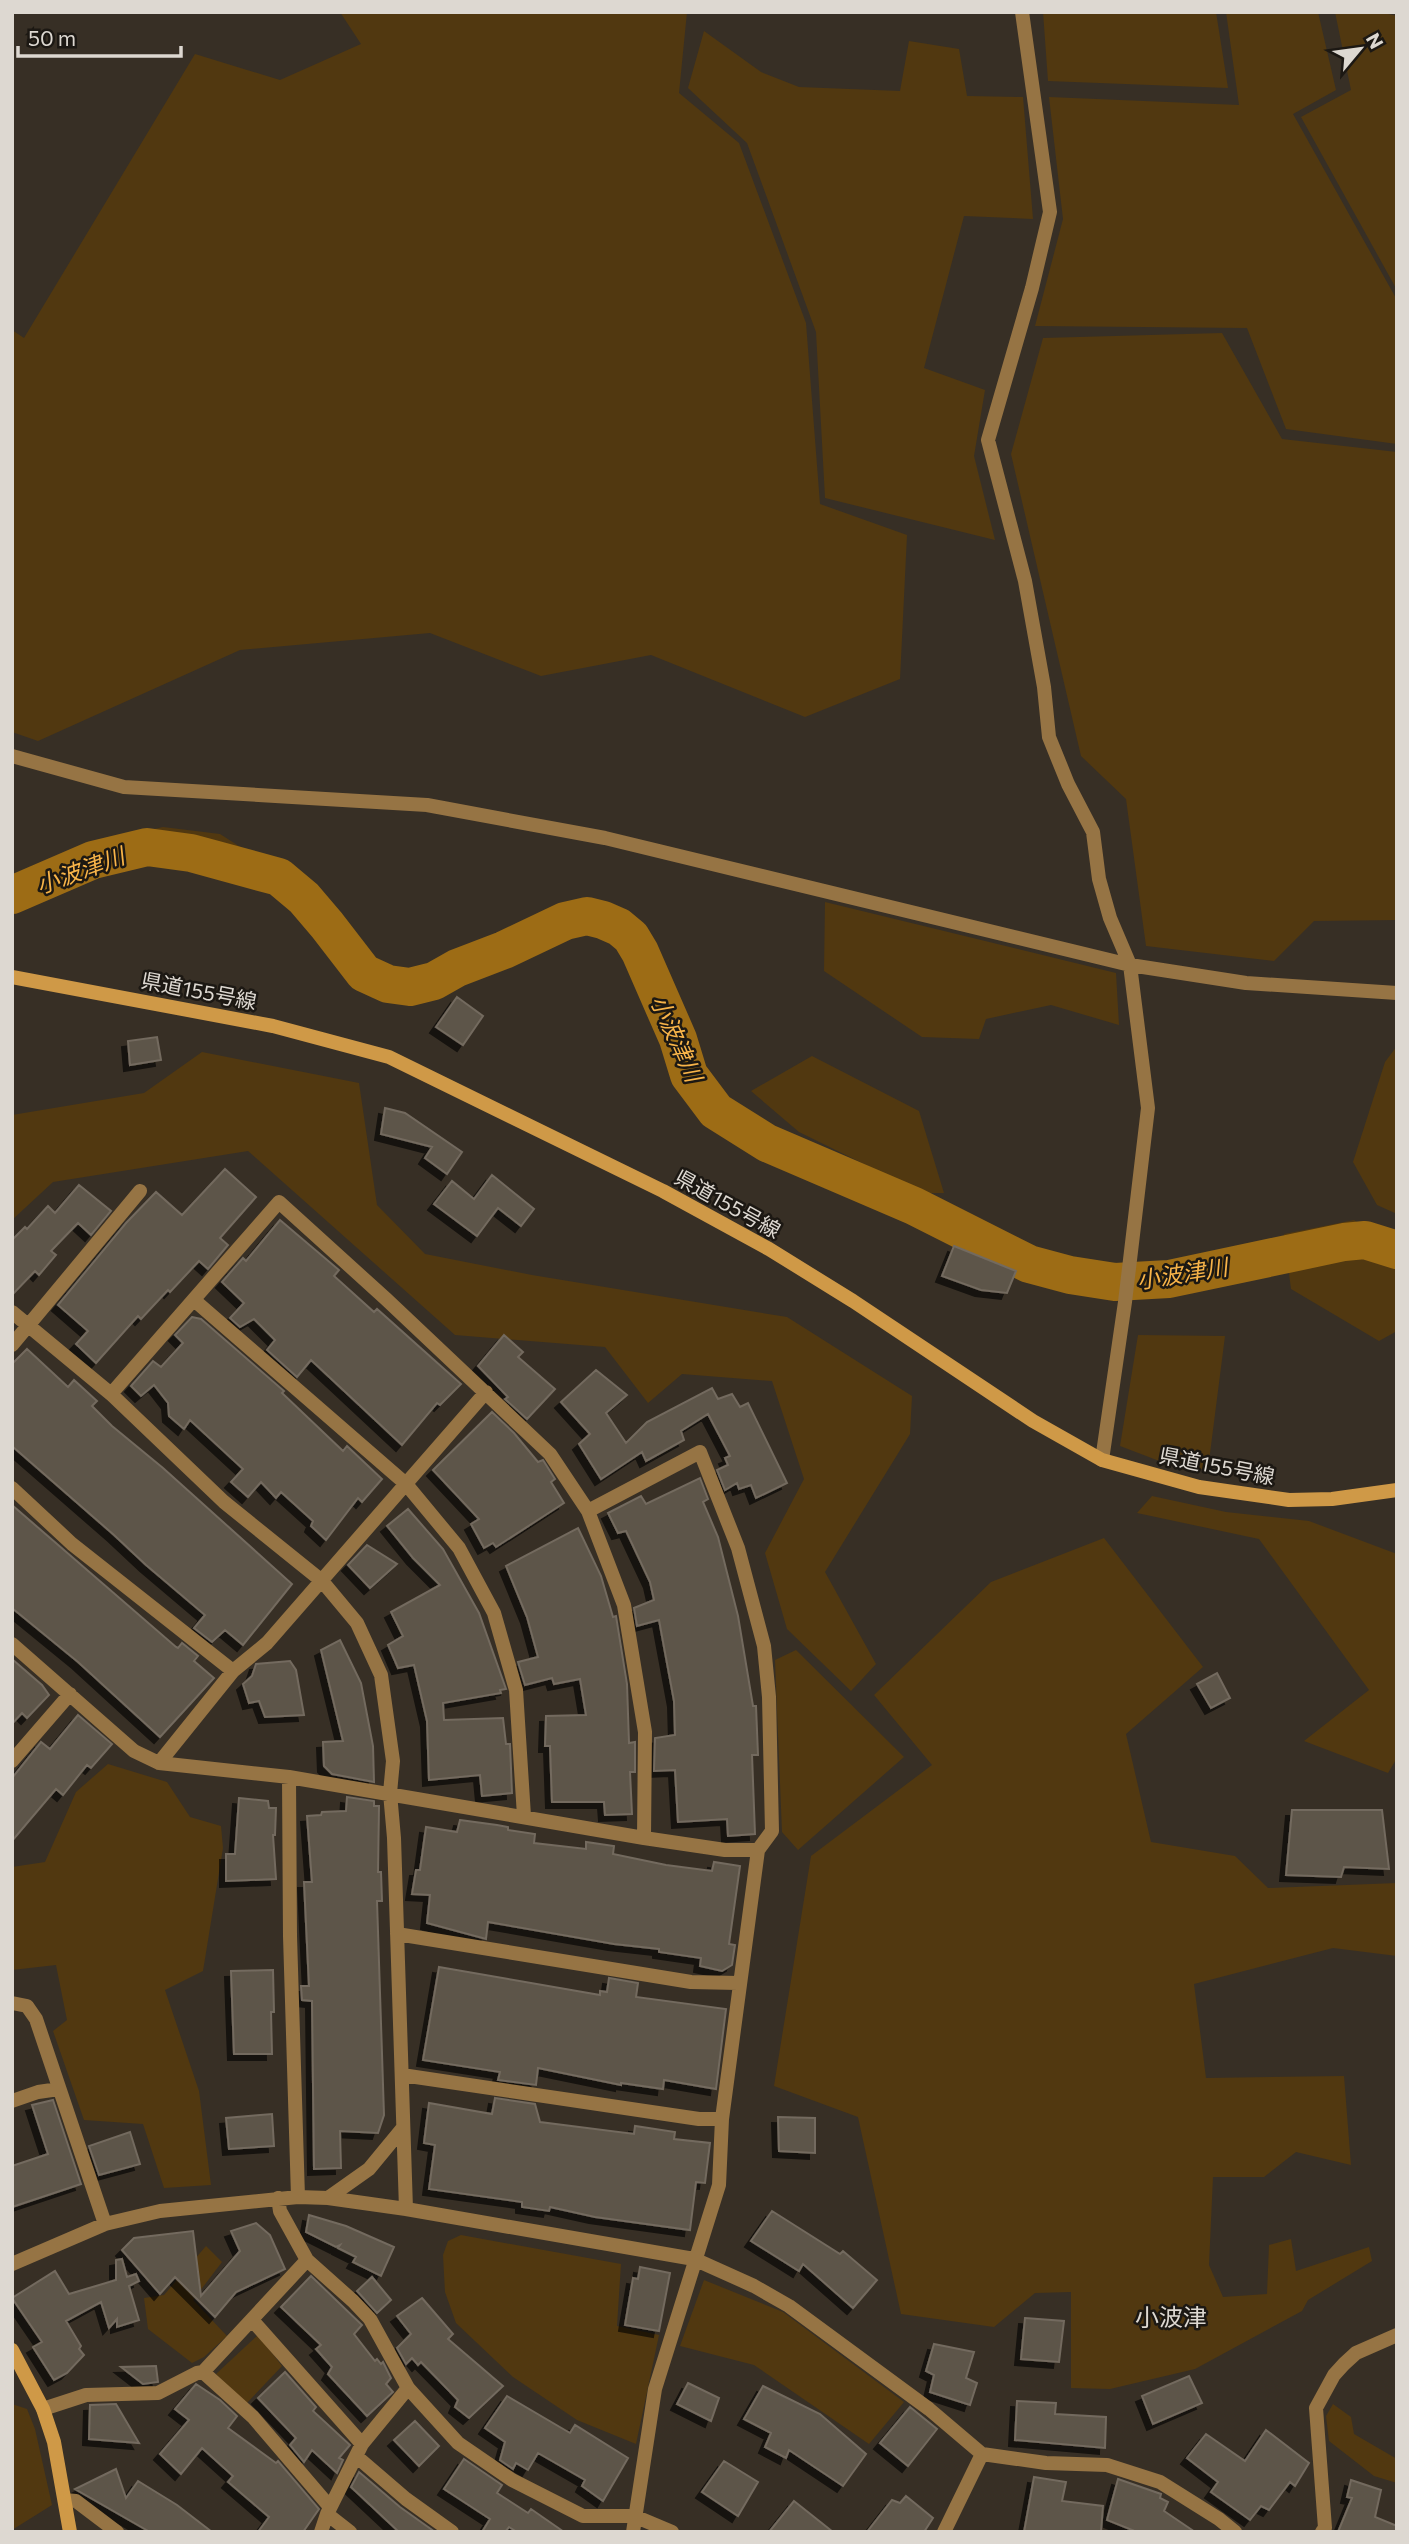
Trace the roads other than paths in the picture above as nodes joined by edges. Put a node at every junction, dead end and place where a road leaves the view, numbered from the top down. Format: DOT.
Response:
graph roads {
  1 [pos="1022,12"];
  2 [pos="12,756"];
  3 [pos="1130,965"];
  4 [pos="12,977"];
  5 [pos="1397,993"];
  6 [pos="140,1191"];
  7 [pos="194,1300"];
  8 [pos="12,1312"];
  9 [pos="30,1325"];
  10 [pos="12,1345"];
  11 [pos="486,1392"];
  12 [pos="111,1394"];
  13 [pos="1102,1460"];
  14 [pos="406,1484"];
  15 [pos="12,1488"];
  16 [pos="1397,1490"];
  17 [pos="588,1511"];
  18 [pos="322,1581"];
  19 [pos="12,1644"];
  20 [pos="233,1671"];
  21 [pos="70,1694"];
  22 [pos="12,1762"];
  23 [pos="159,1763"];
  24 [pos="289,1777"];
  25 [pos="390,1793"];
  26 [pos="524,1816"];
  27 [pos="645,1838"];
  28 [pos="758,1850"];
  29 [pos="397,1934"];
  30 [pos="738,1983"];
  31 [pos="12,2003"];
  32 [pos="402,2075"];
  33 [pos="59,2089"];
  34 [pos="12,2101"];
  35 [pos="722,2119"];
  36 [pos="402,2129"];
  37 [pos="298,2197"];
  38 [pos="278,2198"];
  39 [pos="328,2198"];
  40 [pos="405,2209"];
  41 [pos="105,2224"];
  42 [pos="694,2259"];
  43 [pos="307,2260"];
  44 [pos="12,2264"];
  45 [pos="252,2320"];
  46 [pos="1397,2335"];
  47 [pos="12,2350"];
  48 [pos="203,2372"];
  49 [pos="408,2388"];
  50 [pos="43,2409"];
  51 [pos="359,2450"];
  52 [pos="982,2454"];
  53 [pos="65,2500"];
  54 [pos="329,2510"];
  55 [pos="634,2516"];
  56 [pos="70,2532"];
  57 [pos="117,2532"];
  58 [pos="321,2532"];
  59 [pos="350,2532"];
  60 [pos="452,2532"];
  61 [pos="633,2532"];
  62 [pos="673,2532"];
  63 [pos="944,2532"];
  64 [pos="1235,2532"];
  65 [pos="1322,2532"];
  1 -- 3 [label="street"];
  2 -- 3 [label="street"];
  3 -- 5 [label="street"];
  3 -- 13 [label="street"];
  4 -- 13 [label="main road, 県道155号線"];
  6 -- 9 [label="street"];
  7 -- 11 [label="street"];
  7 -- 12 [label="street"];
  7 -- 14 [label="street"];
  8 -- 9 [label="street"];
  9 -- 10 [label="street"];
  9 -- 12 [label="street"];
  11 -- 14 [label="street"];
  11 -- 17 [label="street"];
  12 -- 18 [label="street"];
  13 -- 16 [label="main road, 県道155号線"];
  14 -- 18 [label="street"];
  14 -- 26 [label="street"];
  15 -- 20 [label="street"];
  17 -- 27 [label="street"];
  17 -- 28 [label="street"];
  18 -- 20 [label="street"];
  18 -- 25 [label="street"];
  19 -- 21 [label="street"];
  20 -- 23 [label="street"];
  21 -- 22 [label="street"];
  21 -- 23 [label="street"];
  23 -- 24 [label="street"];
  24 -- 25 [label="street"];
  24 -- 37 [label="street"];
  25 -- 26 [label="street"];
  25 -- 29 [label="street"];
  26 -- 27 [label="street"];
  27 -- 28 [label="street"];
  28 -- 30 [label="street"];
  29 -- 30 [label="street"];
  29 -- 32 [label="street"];
  30 -- 35 [label="street"];
  31 -- 33 [label="street"];
  32 -- 35 [label="street"];
  32 -- 36 [label="street"];
  33 -- 34 [label="street"];
  33 -- 41 [label="street"];
  35 -- 42 [label="street"];
  36 -- 39 [label="street"];
  36 -- 40 [label="street"];
  37 -- 38 [label="street"];
  37 -- 39 [label="street"];
  38 -- 41 [label="street"];
  38 -- 43 [label="street"];
  39 -- 40 [label="street"];
  40 -- 42 [label="street"];
  41 -- 44 [label="street"];
  42 -- 52 [label="street"];
  42 -- 55 [label="street"];
  43 -- 45 [label="street"];
  43 -- 49 [label="street"];
  45 -- 48 [label="street"];
  45 -- 51 [label="street"];
  46 -- 65 [label="street"];
  47 -- 50 [label="main road"];
  48 -- 50 [label="street"];
  48 -- 54 [label="street"];
  49 -- 51 [label="street"];
  49 -- 55 [label="street"];
  50 -- 53 [label="main road"];
  51 -- 54 [label="street"];
  51 -- 60 [label="street"];
  52 -- 63 [label="street"];
  52 -- 64 [label="street"];
  53 -- 56 [label="main road"];
  53 -- 57 [label="street"];
  54 -- 58 [label="street"];
  54 -- 59 [label="street"];
  55 -- 61 [label="street"];
  55 -- 62 [label="street"];
}
